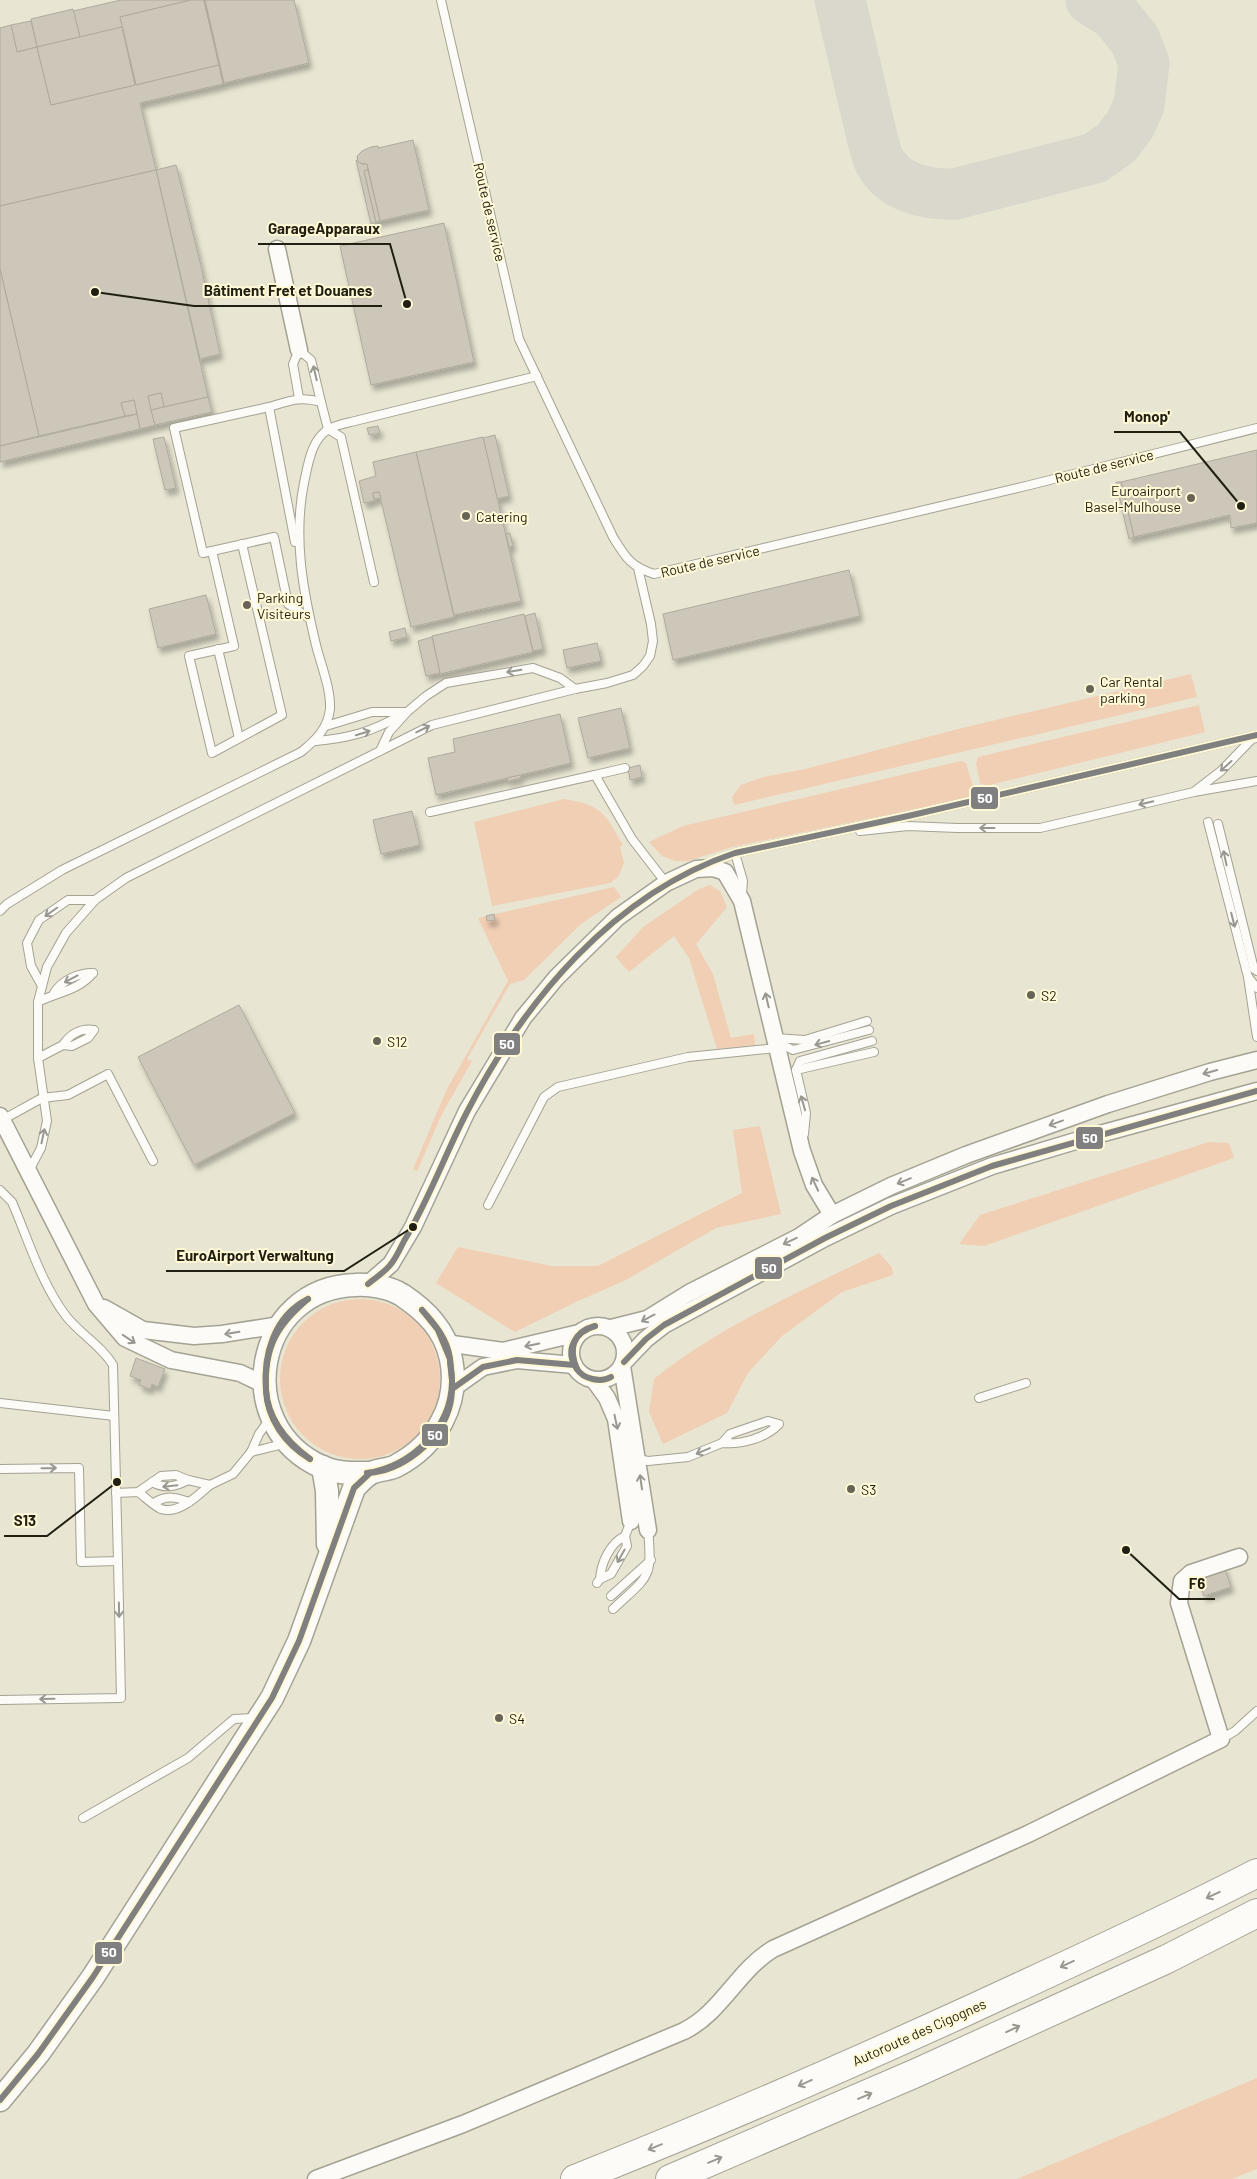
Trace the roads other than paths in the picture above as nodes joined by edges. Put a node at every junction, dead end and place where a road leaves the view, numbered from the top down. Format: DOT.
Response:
graph roads {
  1 [pos="441,0"];
  2 [pos="277,249"];
  3 [pos="299,350"];
  4 [pos="537,376"];
  5 [pos="299,398"];
  6 [pos="321,402"];
  7 [pos="269,406"];
  8 [pos="1257,428"];
  9 [pos="328,429"];
  10 [pos="242,544"];
  11 [pos="212,551"];
  12 [pos="300,566"];
  13 [pos="638,568"];
  14 [pos="374,582"];
  15 [pos="309,618"];
  16 [pos="218,649"];
  17 [pos="575,689"];
  18 [pos="407,712"];
  19 [pos="326,726"];
  20 [pos="1257,736"];
  21 [pos="239,738"];
  22 [pos="316,741"];
  23 [pos="380,751"];
  24 [pos="625,768"];
  25 [pos="595,775"];
  26 [pos="1257,781"];
  27 [pos="1194,792"];
  28 [pos="430,812"];
  29 [pos="1208,822"];
  30 [pos="1218,824"];
  31 [pos="821,835"];
  32 [pos="735,853"];
  33 [pos="696,869"];
  34 [pos="666,883"];
  35 [pos="95,900"];
  36 [pos="742,901"];
  37 [pos="0,911"];
  38 [pos="1256,971"];
  39 [pos="93,973"];
  40 [pos="1248,977"];
  41 [pos="42,986"];
  42 [pos="1257,988"];
  43 [pos="38,1002"];
  44 [pos="867,1021"];
  45 [pos="94,1030"];
  46 [pos="869,1030"];
  47 [pos="1257,1036"];
  48 [pos="872,1041"];
  49 [pos="776,1043"];
  50 [pos="874,1052"];
  51 [pos="38,1058"];
  52 [pos="1257,1060"];
  53 [pos="796,1070"];
  54 [pos="1257,1091"];
  55 [pos="42,1098"];
  56 [pos="1,1118"];
  57 [pos="802,1151"];
  58 [pos="153,1161"];
  59 [pos="29,1173"];
  60 [pos="0,1190"];
  61 [pos="488,1205"];
  62 [pos="832,1215"];
  63 [pos="837,1232"];
  64 [pos="368,1284"];
  65 [pos="96,1304"];
  66 [pos="280,1325"];
  67 [pos="611,1328"];
  68 [pos="579,1333"];
  69 [pos="445,1343"];
  70 [pos="623,1364"];
  71 [pos="574,1365"];
  72 [pos="594,1380"];
  73 [pos="263,1384"];
  74 [pos="1026,1384"];
  75 [pos="452,1389"];
  76 [pos="980,1398"];
  77 [pos="0,1403"];
  78 [pos="114,1416"];
  79 [pos="271,1416"];
  80 [pos="779,1424"];
  81 [pos="288,1443"];
  82 [pos="251,1452"];
  83 [pos="638,1459"];
  84 [pos="323,1467"];
  85 [pos="0,1469"];
  86 [pos="370,1473"];
  87 [pos="210,1485"];
  88 [pos="138,1492"];
  89 [pos="116,1493"];
  90 [pos="628,1529"];
  91 [pos="648,1530"];
  92 [pos="1239,1558"];
  93 [pos="328,1559"];
  94 [pos="651,1560"];
  95 [pos="118,1561"];
  96 [pos="612,1596"];
  97 [pos="613,1609"];
  98 [pos="0,1700"];
  99 [pos="1257,1712"];
  100 [pos="260,1718"];
  101 [pos="1221,1739"];
  102 [pos="83,1818"];
  103 [pos="1257,1873"];
  104 [pos="1257,1914"];
  105 [pos="1257,1920"];
  106 [pos="1220,1933"];
  107 [pos="0,2100"];
  108 [pos="316,2179"];
  109 [pos="575,2179"];
  110 [pos="670,2179"];
  1 -- 4 [label="lane, Route de service"];
  2 -- 3 [label="street"];
  3 -- 5 [label="lane"];
  6 -- 3 [label="lane, one-way"];
  4 -- 9 [label="lane"];
  4 -- 13 [label="lane, Route de service"];
  5 -- 6 [label="lane"];
  5 -- 7 [label="lane"];
  6 -- 9 [label="lane"];
  7 -- 11 [label="lane"];
  7 -- 12 [label="lane"];
  8 -- 13 [label="lane, Route de service"];
  9 -- 12 [label="lane"];
  9 -- 14 [label="lane"];
  10 -- 11 [label="lane"];
  10 -- 15 [label="lane"];
  10 -- 21 [label="lane"];
  11 -- 16 [label="lane"];
  12 -- 15 [label="lane"];
  13 -- 17 [label="lane"];
  15 -- 19 [label="lane"];
  16 -- 21 [label="lane"];
  16 -- 21 [label="lane"];
  17 -- 18 [label="lane, one-way"];
  23 -- 17 [label="lane, one-way"];
  18 -- 19 [label="lane"];
  22 -- 18 [label="lane, one-way"];
  18 -- 23 [label="lane"];
  19 -- 22 [label="lane"];
  20 -- 27 [label="lane, one-way"];
  20 -- 31 [label="lane"];
  22 -- 37 [label="lane"];
  23 -- 35 [label="lane"];
  24 -- 25 [label="lane"];
  25 -- 28 [label="lane"];
  25 -- 34 [label="lane"];
  26 -- 27 [label="lane"];
  27 -- 31 [label="lane, one-way"];
  29 -- 40 [label="lane, one-way"];
  38 -- 30 [label="lane, one-way"];
  31 -- 32 [label="lane"];
  32 -- 33 [label="lane"];
  32 -- 36 [label="lane"];
  33 -- 34 [label="street"];
  33 -- 36 [label="street"];
  34 -- 64 [label="street"];
  35 -- 41 [label="lane"];
  35 -- 41 [label="lane, one-way"];
  49 -- 36 [label="street, one-way"];
  39 -- 43 [label="lane, one-way"];
  40 -- 42 [label="lane"];
  40 -- 47 [label="lane"];
  41 -- 43 [label="lane"];
  43 -- 51 [label="lane"];
  44 -- 49 [label="lane"];
  45 -- 51 [label="lane"];
  46 -- 49 [label="lane, one-way"];
  48 -- 53 [label="lane"];
  49 -- 57 [label="street"];
  49 -- 61 [label="lane"];
  50 -- 53 [label="lane"];
  51 -- 55 [label="lane"];
  52 -- 62 [label="street, one-way"];
  57 -- 53 [label="lane, one-way"];
  54 -- 63 [label="street"];
  55 -- 56 [label="lane"];
  55 -- 58 [label="lane"];
  59 -- 55 [label="lane, one-way"];
  56 -- 59 [label="street"];
  62 -- 57 [label="street, one-way"];
  59 -- 65 [label="street"];
  60 -- 78 [label="lane"];
  62 -- 63 [label="lane"];
  62 -- 67 [label="street, one-way"];
  63 -- 70 [label="street"];
  64 -- 66 [label="main road"];
  64 -- 69 [label="main road"];
  66 -- 65 [label="street, one-way"];
  65 -- 73 [label="street, one-way"];
  66 -- 73 [label="main road"];
  67 -- 68 [label="street"];
  67 -- 70 [label="street"];
  68 -- 69 [label="street, one-way"];
  68 -- 71 [label="street"];
  69 -- 75 [label="main road"];
  70 -- 72 [label="street"];
  70 -- 83 [label="street"];
  71 -- 72 [label="street"];
  71 -- 75 [label="street"];
  72 -- 90 [label="street, one-way"];
  73 -- 79 [label="main road"];
  74 -- 76 [label="lane"];
  75 -- 86 [label="main road"];
  77 -- 78 [label="lane"];
  78 -- 89 [label="lane"];
  79 -- 81 [label="main road"];
  79 -- 82 [label="lane"];
  80 -- 83 [label="lane, one-way"];
  81 -- 82 [label="lane"];
  81 -- 84 [label="main road"];
  82 -- 87 [label="lane"];
  91 -- 83 [label="street, one-way"];
  84 -- 86 [label="main road"];
  84 -- 93 [label="main road"];
  85 -- 95 [label="lane, one-way"];
  86 -- 93 [label="main road"];
  87 -- 88 [label="lane, one-way"];
  87 -- 88 [label="lane"];
  88 -- 89 [label="lane"];
  89 -- 95 [label="lane"];
  90 -- 90 [label="lane, one-way"];
  91 -- 94 [label="lane"];
  92 -- 101 [label="street"];
  93 -- 100 [label="main road"];
  94 -- 96 [label="lane"];
  94 -- 97 [label="lane"];
  95 -- 98 [label="lane, one-way"];
  99 -- 101 [label="lane"];
  100 -- 102 [label="lane"];
  100 -- 107 [label="main road"];
  101 -- 108 [label="street"];
  103 -- 109 [label="highway, Autoroute des Cigognes, one-way"];
  104 -- 106 [label="highway"];
  105 -- 106 [label="highway"];
  110 -- 106 [label="highway, one-way"];
}
